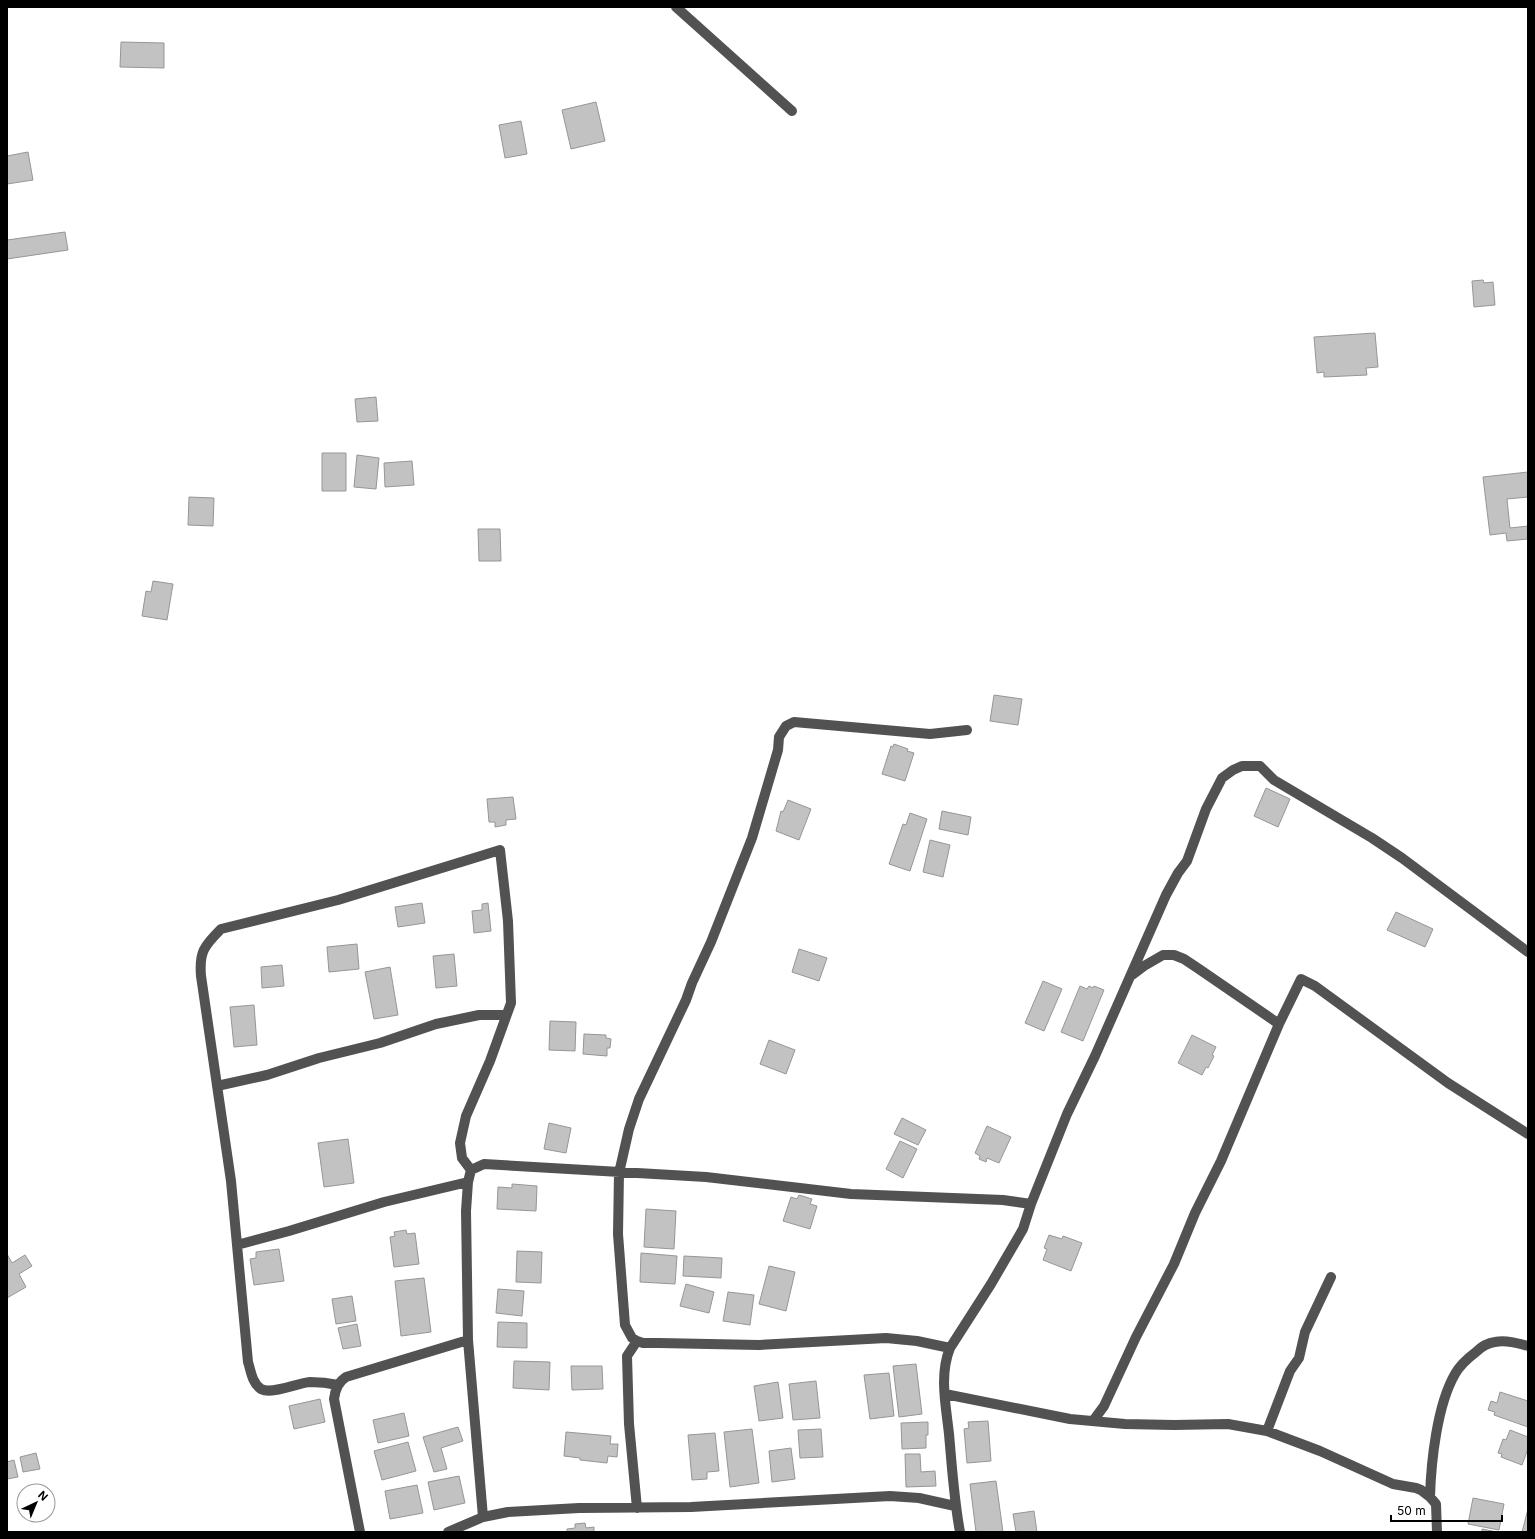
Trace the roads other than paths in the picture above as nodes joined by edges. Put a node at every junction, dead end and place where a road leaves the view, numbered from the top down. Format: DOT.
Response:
graph roads {
  1 [pos="676,7"];
  2 [pos="792,111"];
  3 [pos="967,730"];
  4 [pos="1528,952"];
  5 [pos="1130,976"];
  6 [pos="506,1015"];
  7 [pos="1279,1024"];
  8 [pos="217,1086"];
  9 [pos="1528,1134"];
  10 [pos="471,1170"];
  11 [pos="619,1173"];
  12 [pos="468,1182"];
  13 [pos="1031,1204"];
  14 [pos="237,1245"];
  15 [pos="1331,1277"];
  16 [pos="468,1340"];
  17 [pos="637,1341"];
  18 [pos="1528,1346"];
  19 [pos="950,1348"];
  20 [pos="338,1385"];
  21 [pos="945,1394"];
  22 [pos="1093,1421"];
  23 [pos="1267,1431"];
  24 [pos="1430,1497"];
  25 [pos="955,1506"];
  26 [pos="637,1508"];
  27 [pos="483,1517"];
  28 [pos="360,1532"];
  29 [pos="448,1532"];
  30 [pos="960,1532"];
  31 [pos="1437,1532"];
  1 -- 2 [label="street"];
  3 -- 11 [label="street"];
  4 -- 5 [label="street"];
  5 -- 7 [label="street"];
  5 -- 13 [label="street"];
  6 -- 8 [label="street"];
  6 -- 8 [label="street"];
  6 -- 10 [label="street"];
  7 -- 9 [label="street"];
  7 -- 22 [label="street"];
  8 -- 14 [label="street"];
  10 -- 11 [label="street"];
  10 -- 12 [label="street"];
  11 -- 13 [label="street"];
  11 -- 17 [label="street"];
  12 -- 14 [label="street"];
  12 -- 16 [label="street"];
  13 -- 19 [label="street"];
  14 -- 20 [label="street"];
  15 -- 23 [label="street"];
  16 -- 20 [label="street"];
  16 -- 27 [label="street"];
  17 -- 19 [label="street"];
  17 -- 26 [label="street"];
  18 -- 24 [label="street"];
  19 -- 21 [label="street"];
  20 -- 28 [label="street"];
  21 -- 22 [label="street"];
  21 -- 25 [label="street"];
  22 -- 23 [label="street"];
  23 -- 24 [label="street"];
  24 -- 31 [label="street"];
  25 -- 26 [label="street"];
  25 -- 30 [label="street"];
  26 -- 27 [label="street"];
  27 -- 29 [label="street"];
}
